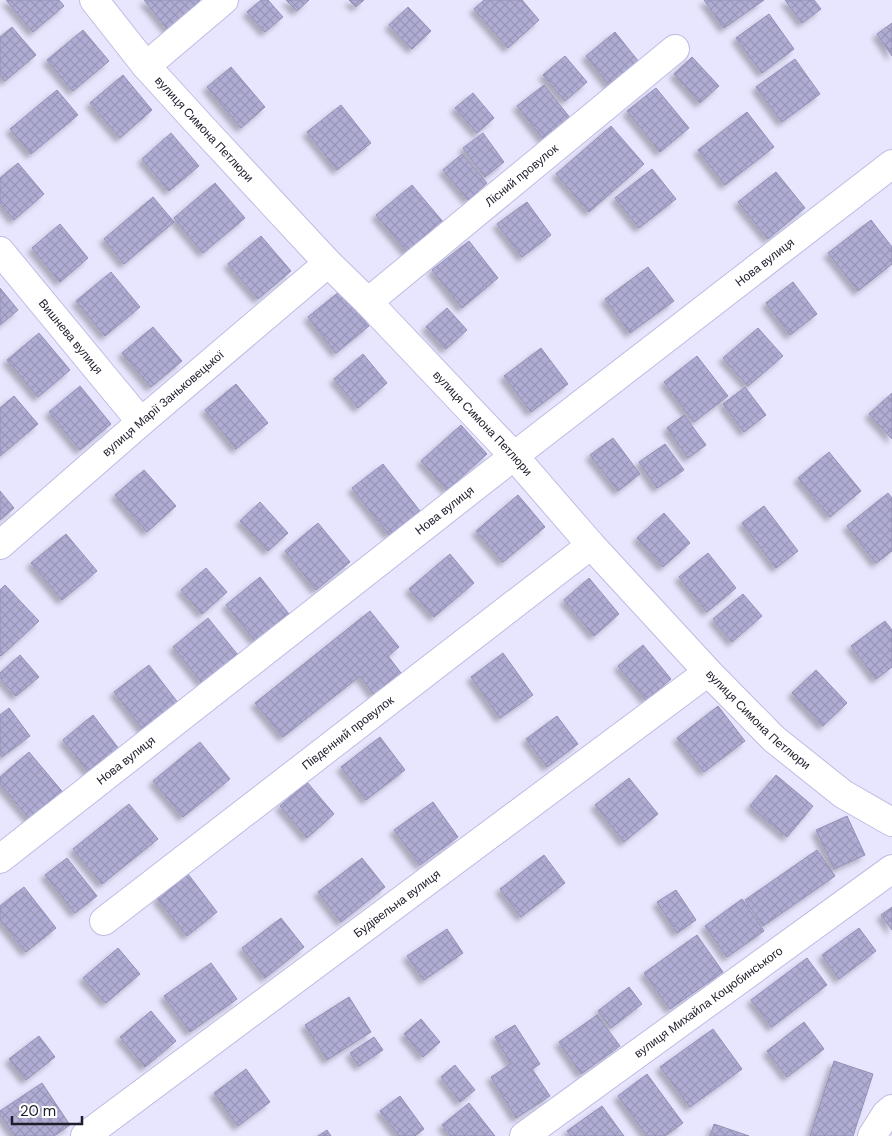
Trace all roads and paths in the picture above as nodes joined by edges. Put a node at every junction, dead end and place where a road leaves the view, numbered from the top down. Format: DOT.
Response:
graph roads {
  1 [pos="94,0"];
  2 [pos="224,0"];
  3 [pos="675,49"];
  4 [pos="146,66"];
  5 [pos="892,164"];
  6 [pos="0,251"];
  7 [pos="328,263"];
  8 [pos="368,302"];
  9 [pos="141,422"];
  10 [pos="514,456"];
  11 [pos="0,545"];
  12 [pos="591,545"];
  13 [pos="708,672"];
  14 [pos="892,822"];
  15 [pos="0,859"];
  16 [pos="892,869"];
  17 [pos="104,922"];
  18 [pos="892,1110"];
  19 [pos="85,1136"];
  20 [pos="524,1136"];
  21 [pos="872,1136"];
  1 -- 4 [label="street, вулиця Симона Петлюри"];
  2 -- 4 [label="street"];
  3 -- 8 [label="street, Лісний провулок"];
  4 -- 7 [label="street, вулиця Симона Петлюри"];
  5 -- 10 [label="street, Нова вулиця"];
  6 -- 9 [label="street, Вишнева вулиця"];
  7 -- 8 [label="street, вулиця Симона Петлюри"];
  7 -- 9 [label="street, вулиця Марії Заньковецької"];
  8 -- 10 [label="street, вулиця Симона Петлюри"];
  9 -- 11 [label="street, вулиця Марії Заньковецької"];
  10 -- 12 [label="street, вулиця Симона Петлюри"];
  10 -- 15 [label="street, Нова вулиця"];
  12 -- 13 [label="street, вулиця Симона Петлюри"];
  12 -- 17 [label="street, Південний провулок"];
  13 -- 14 [label="street, вулиця Симона Петлюри"];
  13 -- 19 [label="street, Будівельна вулиця"];
  16 -- 20 [label="street, вулиця Михайла Коцюбинського"];
  18 -- 21 [label="street"];
}
